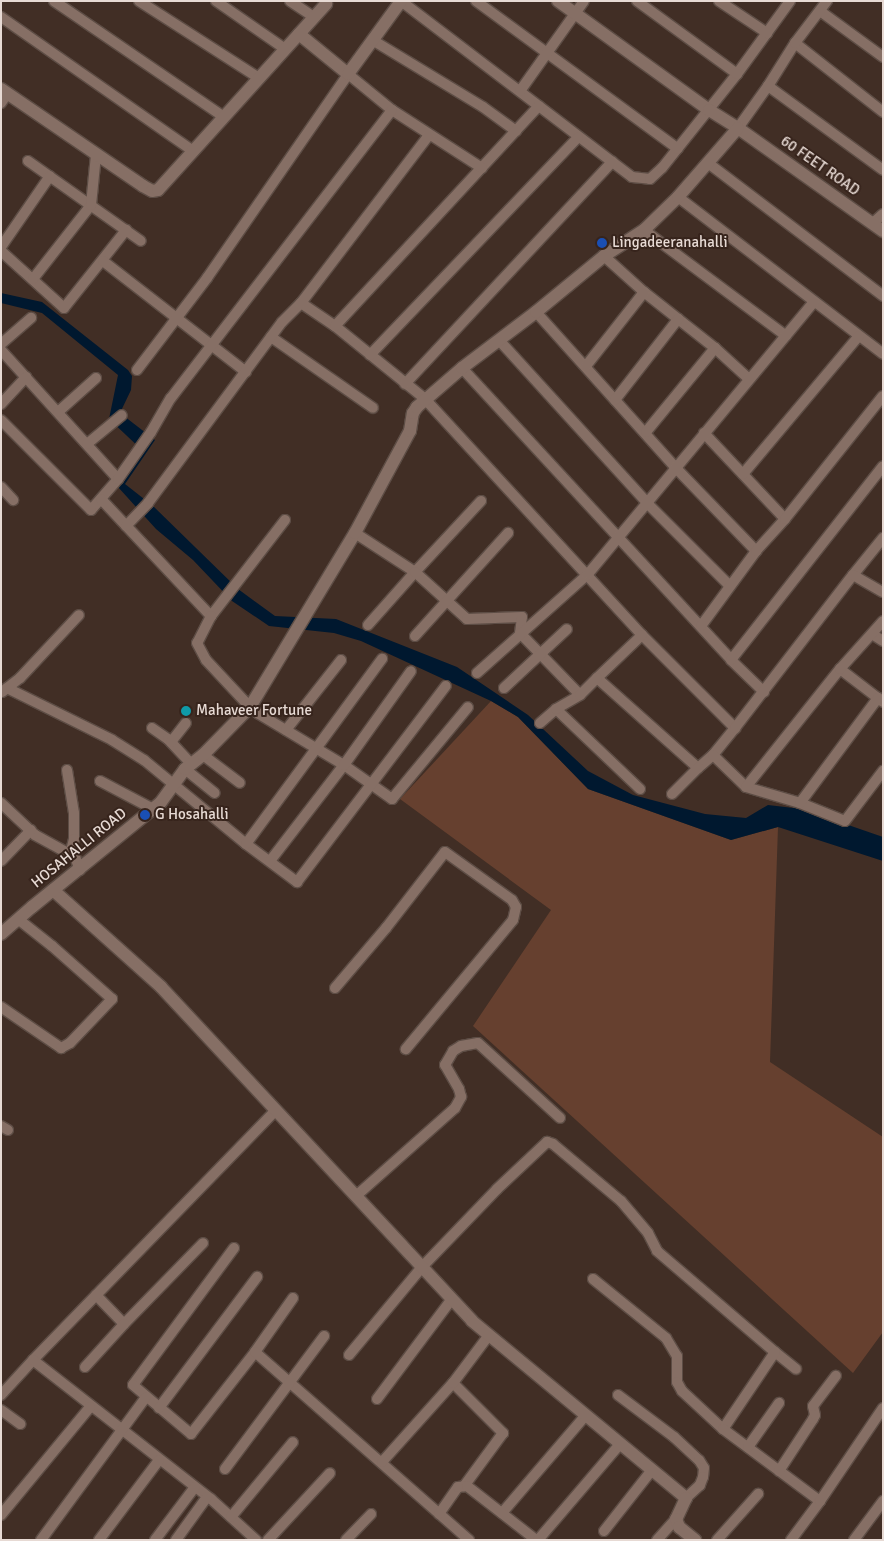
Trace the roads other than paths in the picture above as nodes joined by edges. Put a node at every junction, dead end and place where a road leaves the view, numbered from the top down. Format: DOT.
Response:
graph roads {
  1 [pos="54,1"];
  2 [pos="139,1"];
  3 [pos="216,1"];
  4 [pos="290,1"];
  5 [pos="401,1"];
  6 [pos="476,1"];
  7 [pos="558,1"];
  8 [pos="584,1"];
  9 [pos="637,1"];
  10 [pos="719,1"];
  11 [pos="790,1"];
  12 [pos="827,1"];
  13 [pos="327,2"];
  14 [pos="820,11"];
  15 [pos="575,13"];
  16 [pos="1,17"];
  17 [pos="314,17"];
  18 [pos="767,33"];
  19 [pos="299,34"];
  20 [pos="374,41"];
  21 [pos="795,43"];
  22 [pos="285,49"];
  23 [pos="546,54"];
  24 [pos="883,57"];
  25 [pos="348,74"];
  26 [pos="737,74"];
  27 [pos="259,78"];
  28 [pos="768,86"];
  29 [pos="520,91"];
  30 [pos="3,95"];
  31 [pos="539,106"];
  32 [pos="392,110"];
  33 [pos="709,110"];
  34 [pos="883,112"];
  35 [pos="224,117"];
  36 [pos="738,128"];
  37 [pos="516,131"];
  38 [pos="429,135"];
  39 [pos="578,137"];
  40 [pos="678,149"];
  41 [pos="193,151"];
  42 [pos="96,155"];
  43 [pos="28,161"];
  44 [pos="612,162"];
  45 [pos="708,163"];
  46 [pos="482,168"];
  47 [pos="883,170"];
  48 [pos="50,176"];
  49 [pos="678,197"];
  50 [pos="91,205"];
  51 [pos="883,214"];
  52 [pos="878,227"];
  53 [pos="126,230"];
  54 [pos="644,230"];
  55 [pos="142,241"];
  56 [pos="1,247"];
  57 [pos="1,251"];
  58 [pos="604,256"];
  59 [pos="103,261"];
  60 [pos="33,279"];
  61 [pos="644,292"];
  62 [pos="883,296"];
  63 [pos="814,302"];
  64 [pos="301,303"];
  65 [pos="536,312"];
  66 [pos="31,318"];
  67 [pos="178,319"];
  68 [pos="678,319"];
  69 [pos="335,326"];
  70 [pos="786,336"];
  71 [pos="859,336"];
  72 [pos="271,337"];
  73 [pos="499,340"];
  74 [pos="1,344"];
  75 [pos="212,346"];
  76 [pos="715,348"];
  77 [pos="1,350"];
  78 [pos="883,354"];
  79 [pos="370,355"];
  80 [pos="586,366"];
  81 [pos="462,368"];
  82 [pos="137,370"];
  83 [pos="246,372"];
  84 [pos="26,377"];
  85 [pos="96,378"];
  86 [pos="749,379"];
  87 [pos="405,384"];
  88 [pos="883,396"];
  89 [pos="425,399"];
  90 [pos="615,400"];
  91 [pos="1,404"];
  92 [pos="373,408"];
  93 [pos="58,412"];
  94 [pos="122,416"];
  95 [pos="1,420"];
  96 [pos="646,432"];
  97 [pos="704,434"];
  98 [pos="87,444"];
  99 [pos="883,466"];
  100 [pos="675,467"];
  101 [pos="743,474"];
  102 [pos="118,479"];
  103 [pos="1,487"];
  104 [pos="101,499"];
  105 [pos="13,500"];
  106 [pos="481,501"];
  107 [pos="648,504"];
  108 [pos="785,519"];
  109 [pos="285,520"];
  110 [pos="126,526"];
  111 [pos="355,533"];
  112 [pos="508,533"];
  113 [pos="618,538"];
  114 [pos="883,538"];
  115 [pos="756,551"];
  116 [pos="415,572"];
  117 [pos="588,574"];
  118 [pos="853,575"];
  119 [pos="729,586"];
  120 [pos="883,592"];
  121 [pos="447,601"];
  122 [pos="80,615"];
  123 [pos="211,616"];
  124 [pos="883,622"];
  125 [pos="368,624"];
  126 [pos="701,626"];
  127 [pos="567,629"];
  128 [pos="520,633"];
  129 [pos="642,634"];
  130 [pos="872,634"];
  131 [pos="415,636"];
  132 [pos="883,642"];
  133 [pos="540,653"];
  134 [pos="382,659"];
  135 [pos="341,660"];
  136 [pos="731,660"];
  137 [pos="840,669"];
  138 [pos="411,671"];
  139 [pos="477,673"];
  140 [pos="597,678"];
  141 [pos="446,686"];
  142 [pos="504,688"];
  143 [pos="4,691"];
  144 [pos="764,692"];
  145 [pos="580,695"];
  146 [pos="880,700"];
  147 [pos="250,707"];
  148 [pos="468,707"];
  149 [pos="556,708"];
  150 [pos="186,723"];
  151 [pos="540,723"];
  152 [pos="152,728"];
  153 [pos="735,728"];
  154 [pos="286,730"];
  155 [pos="171,742"];
  156 [pos="315,748"];
  157 [pos="203,755"];
  158 [pos="713,755"];
  159 [pos="344,765"];
  160 [pos="188,767"];
  161 [pos="698,768"];
  162 [pos="67,770"];
  163 [pos="883,771"];
  164 [pos="100,781"];
  165 [pos="240,782"];
  166 [pos="371,783"];
  167 [pos="175,785"];
  168 [pos="746,787"];
  169 [pos="640,789"];
  170 [pos="215,793"];
  171 [pos="672,794"];
  172 [pos="1,803"];
  173 [pos="800,803"];
  174 [pos="153,809"];
  175 [pos="31,830"];
  176 [pos="246,844"];
  177 [pos="70,854"];
  178 [pos="270,861"];
  179 [pos="1,862"];
  180 [pos="80,870"];
  181 [pos="53,890"];
  182 [pos="18,919"];
  183 [pos="1,934"];
  184 [pos="335,988"];
  185 [pos="1,1007"];
  186 [pos="406,1049"];
  187 [pos="276,1110"];
  188 [pos="560,1118"];
  189 [pos="356,1196"];
  190 [pos="202,1243"];
  191 [pos="234,1248"];
  192 [pos="422,1267"];
  193 [pos="257,1278"];
  194 [pos="592,1279"];
  195 [pos="96,1294"];
  196 [pos="293,1298"];
  197 [pos="451,1300"];
  198 [pos="124,1324"];
  199 [pos="489,1335"];
  200 [pos="324,1336"];
  201 [pos="256,1352"];
  202 [pos="775,1352"];
  203 [pos="349,1355"];
  204 [pos="33,1360"];
  205 [pos="85,1367"];
  206 [pos="796,1369"];
  207 [pos="836,1376"];
  208 [pos="288,1382"];
  209 [pos="453,1384"];
  210 [pos="1,1395"];
  211 [pos="618,1395"];
  212 [pos="146,1396"];
  213 [pos="377,1399"];
  214 [pos="779,1403"];
  215 [pos="90,1407"];
  216 [pos="159,1408"];
  217 [pos="883,1408"];
  218 [pos="1,1410"];
  219 [pos="586,1415"];
  220 [pos="20,1424"];
  221 [pos="723,1429"];
  222 [pos="122,1432"];
  223 [pos="293,1442"];
  224 [pos="620,1444"];
  225 [pos="748,1448"];
  226 [pos="159,1460"];
  227 [pos="382,1462"];
  228 [pos="225,1469"];
  229 [pos="652,1470"];
  230 [pos="779,1471"];
  231 [pos="330,1473"];
  232 [pos="464,1486"];
  233 [pos="195,1487"];
  234 [pos="758,1494"];
  235 [pos="1,1496"];
  236 [pos="207,1497"];
  237 [pos="686,1498"];
  238 [pos="820,1501"];
  239 [pos="883,1501"];
  240 [pos="10,1503"];
  241 [pos="502,1513"];
  242 [pos="371,1514"];
  243 [pos="439,1514"];
  244 [pos="1,1516"];
  245 [pos="231,1517"];
  246 [pos="676,1519"];
  247 [pos="604,1530"];
  248 [pos="248,1538"];
  249 [pos="41,1540"];
  250 [pos="99,1540"];
  251 [pos="155,1540"];
  252 [pos="176,1540"];
  253 [pos="268,1540"];
  254 [pos="346,1540"];
  255 [pos="469,1540"];
  256 [pos="537,1540"];
  257 [pos="657,1540"];
  258 [pos="695,1540"];
  259 [pos="717,1540"];
  260 [pos="791,1540"];
  261 [pos="854,1540"];
  1 -- 35 [label="street"];
  2 -- 27 [label="street"];
  3 -- 22 [label="street"];
  4 -- 17 [label="street"];
  5 -- 20 [label="street"];
  5 -- 29 [label="street"];
  6 -- 23 [label="street"];
  7 -- 15 [label="street, 60 FEET ROAD"];
  8 -- 15 [label="street"];
  9 -- 26 [label="street"];
  10 -- 18 [label="street"];
  11 -- 18 [label="street"];
  12 -- 14 [label="street"];
  13 -- 17 [label="street"];
  14 -- 21 [label="street"];
  14 -- 24 [label="street"];
  15 -- 23 [label="street"];
  15 -- 33 [label="street, 60 FEET ROAD"];
  16 -- 41 [label="street"];
  17 -- 19 [label="street"];
  18 -- 26 [label="street"];
  19 -- 22 [label="street"];
  19 -- 25 [label="street"];
  20 -- 25 [label="street"];
  20 -- 37 [label="street"];
  21 -- 28 [label="street"];
  21 -- 34 [label="street"];
  22 -- 27 [label="street"];
  23 -- 29 [label="street"];
  23 -- 40 [label="street"];
  25 -- 32 [label="street"];
  25 -- 67 [label="street"];
  26 -- 33 [label="street"];
  27 -- 35 [label="street"];
  28 -- 36 [label="street"];
  28 -- 47 [label="street"];
  29 -- 31 [label="street"];
  30 -- 42 [label="street"];
  31 -- 37 [label="street"];
  31 -- 39 [label="street"];
  32 -- 38 [label="street"];
  32 -- 75 [label="street"];
  33 -- 36 [label="street, 60 FEET ROAD"];
  33 -- 40 [label="street"];
  35 -- 41 [label="street"];
  36 -- 45 [label="street"];
  36 -- 52 [label="street, 60 FEET ROAD"];
  37 -- 46 [label="street"];
  38 -- 46 [label="street"];
  38 -- 64 [label="street"];
  39 -- 44 [label="street"];
  39 -- 79 [label="street"];
  40 -- 44 [label="street"];
  41 -- 42 [label="street"];
  42 -- 50 [label="street"];
  43 -- 48 [label="street"];
  44 -- 87 [label="street"];
  45 -- 49 [label="street"];
  45 -- 62 [label="street"];
  46 -- 69 [label="street"];
  48 -- 50 [label="street"];
  48 -- 56 [label="street"];
  49 -- 54 [label="street"];
  49 -- 63 [label="street"];
  50 -- 53 [label="street"];
  50 -- 60 [label="street"];
  51 -- 52 [label="street"];
  53 -- 55 [label="street"];
  53 -- 59 [label="street"];
  54 -- 58 [label="street"];
  54 -- 70 [label="street"];
  57 -- 60 [label="street"];
  58 -- 61 [label="street"];
  58 -- 65 [label="street"];
  59 -- 60 [label="street"];
  59 -- 67 [label="street"];
  61 -- 68 [label="street"];
  61 -- 80 [label="street"];
  63 -- 70 [label="street"];
  63 -- 71 [label="street"];
  64 -- 69 [label="street"];
  64 -- 72 [label="street"];
  65 -- 73 [label="street"];
  65 -- 80 [label="street"];
  66 -- 74 [label="street"];
  67 -- 75 [label="street"];
  67 -- 82 [label="street"];
  68 -- 76 [label="street"];
  68 -- 90 [label="street"];
  69 -- 79 [label="street"];
  70 -- 86 [label="street"];
  71 -- 78 [label="street"];
  71 -- 101 [label="street"];
  72 -- 83 [label="street"];
  72 -- 92 [label="street"];
  73 -- 81 [label="street"];
  73 -- 107 [label="street"];
  75 -- 83 [label="street"];
  75 -- 102 [label="street"];
  76 -- 86 [label="street"];
  76 -- 96 [label="street"];
  77 -- 84 [label="street"];
  79 -- 87 [label="street"];
  80 -- 90 [label="street"];
  81 -- 89 [label="street"];
  81 -- 113 [label="street"];
  83 -- 110 [label="street"];
  84 -- 91 [label="street"];
  84 -- 93 [label="street"];
  85 -- 93 [label="street"];
  86 -- 97 [label="street"];
  87 -- 89 [label="street"];
  88 -- 108 [label="street"];
  89 -- 111 [label="street"];
  89 -- 117 [label="street"];
  90 -- 96 [label="street"];
  93 -- 98 [label="street"];
  94 -- 98 [label="street"];
  95 -- 104 [label="street"];
  96 -- 100 [label="street"];
  97 -- 100 [label="street"];
  97 -- 101 [label="street"];
  98 -- 102 [label="street"];
  99 -- 136 [label="street"];
  100 -- 107 [label="street"];
  100 -- 115 [label="street"];
  101 -- 108 [label="street"];
  102 -- 104 [label="street"];
  103 -- 105 [label="street"];
  104 -- 110 [label="street"];
  106 -- 116 [label="street"];
  107 -- 113 [label="street"];
  107 -- 119 [label="street"];
  108 -- 115 [label="street"];
  109 -- 123 [label="street"];
  110 -- 123 [label="street"];
  111 -- 116 [label="street"];
  111 -- 147 [label="street"];
  112 -- 121 [label="street"];
  113 -- 117 [label="street"];
  113 -- 126 [label="street"];
  114 -- 118 [label="street"];
  115 -- 119 [label="street"];
  116 -- 121 [label="street"];
  116 -- 125 [label="street"];
  117 -- 128 [label="street"];
  117 -- 129 [label="street"];
  118 -- 120 [label="street"];
  118 -- 144 [label="street"];
  119 -- 126 [label="street"];
  121 -- 128 [label="street"];
  121 -- 131 [label="street"];
  122 -- 143 [label="street"];
  123 -- 147 [label="street"];
  124 -- 130 [label="street"];
  126 -- 136 [label="street"];
  127 -- 133 [label="street"];
  128 -- 133 [label="street"];
  128 -- 139 [label="street"];
  129 -- 140 [label="street"];
  129 -- 153 [label="street"];
  130 -- 132 [label="street"];
  130 -- 137 [label="street"];
  133 -- 142 [label="street"];
  133 -- 145 [label="street"];
  134 -- 156 [label="street"];
  135 -- 154 [label="street"];
  136 -- 144 [label="street"];
  137 -- 146 [label="street"];
  137 -- 168 [label="street"];
  138 -- 159 [label="street"];
  140 -- 145 [label="street"];
  140 -- 161 [label="street"];
  141 -- 166 [label="street"];
  143 -- 167 [label="street"];
  144 -- 153 [label="street"];
  145 -- 149 [label="street"];
  146 -- 173 [label="street"];
  147 -- 154 [label="street"];
  147 -- 157 [label="street"];
  148 -- 166 [label="street"];
  149 -- 151 [label="street"];
  149 -- 169 [label="street"];
  150 -- 155 [label="street"];
  152 -- 155 [label="street"];
  153 -- 158 [label="street"];
  154 -- 156 [label="street"];
  155 -- 160 [label="street"];
  156 -- 159 [label="street"];
  156 -- 176 [label="street"];
  157 -- 160 [label="street"];
  157 -- 165 [label="street"];
  158 -- 161 [label="street"];
  158 -- 168 [label="street"];
  159 -- 166 [label="street"];
  159 -- 178 [label="street"];
  160 -- 167 [label="street, HOSAHALLI ROAD"];
  160 -- 170 [label="street"];
  161 -- 171 [label="street"];
  162 -- 177 [label="street"];
  163 -- 173 [label="street"];
  164 -- 174 [label="street"];
  166 -- 178 [label="street"];
  167 -- 174 [label="street, HOSAHALLI ROAD"];
  167 -- 176 [label="street"];
  168 -- 173 [label="street"];
  172 -- 175 [label="street"];
  174 -- 180 [label="street, HOSAHALLI ROAD"];
  175 -- 177 [label="street"];
  175 -- 179 [label="street"];
  176 -- 178 [label="street"];
  177 -- 180 [label="street"];
  180 -- 181 [label="street, HOSAHALLI ROAD"];
  181 -- 182 [label="street, HOSAHALLI ROAD"];
  181 -- 187 [label="street"];
  182 -- 183 [label="street, HOSAHALLI ROAD"];
  182 -- 185 [label="street"];
  184 -- 186 [label="street"];
  187 -- 189 [label="street"];
  187 -- 195 [label="street"];
  188 -- 189 [label="street"];
  189 -- 192 [label="street"];
  190 -- 198 [label="street"];
  191 -- 212 [label="street"];
  192 -- 197 [label="street"];
  192 -- 202 [label="street"];
  192 -- 203 [label="street"];
  193 -- 216 [label="street"];
  194 -- 221 [label="street"];
  195 -- 198 [label="street"];
  195 -- 204 [label="street"];
  196 -- 201 [label="street"];
  197 -- 199 [label="street"];
  197 -- 213 [label="street"];
  198 -- 205 [label="street"];
  199 -- 209 [label="street"];
  199 -- 219 [label="street"];
  200 -- 208 [label="street"];
  201 -- 208 [label="street"];
  201 -- 216 [label="street"];
  202 -- 206 [label="street"];
  202 -- 221 [label="street"];
  204 -- 210 [label="street"];
  204 -- 215 [label="street"];
  207 -- 230 [label="street"];
  208 -- 227 [label="street"];
  208 -- 228 [label="street"];
  209 -- 227 [label="street"];
  209 -- 232 [label="street"];
  211 -- 237 [label="street"];
  212 -- 216 [label="street"];
  212 -- 222 [label="street"];
  214 -- 225 [label="street"];
  215 -- 222 [label="street"];
  215 -- 240 [label="street"];
  217 -- 238 [label="street"];
  218 -- 220 [label="street"];
  219 -- 224 [label="street"];
  219 -- 241 [label="street"];
  221 -- 225 [label="street"];
  222 -- 226 [label="street"];
  222 -- 249 [label="street"];
  223 -- 245 [label="street"];
  224 -- 229 [label="street"];
  224 -- 256 [label="street"];
  225 -- 230 [label="street"];
  226 -- 233 [label="street"];
  226 -- 250 [label="street"];
  227 -- 243 [label="street"];
  229 -- 237 [label="street"];
  229 -- 247 [label="street"];
  230 -- 238 [label="street"];
  231 -- 253 [label="street"];
  232 -- 241 [label="street"];
  232 -- 243 [label="street"];
  233 -- 236 [label="street"];
  233 -- 251 [label="street"];
  234 -- 259 [label="street"];
  235 -- 240 [label="street"];
  236 -- 245 [label="street"];
  236 -- 252 [label="street"];
  237 -- 246 [label="street"];
  238 -- 260 [label="street"];
  239 -- 261 [label="street"];
  240 -- 244 [label="street"];
  241 -- 256 [label="street"];
  242 -- 254 [label="street"];
  243 -- 255 [label="street"];
  245 -- 248 [label="street"];
  246 -- 257 [label="street"];
  246 -- 258 [label="street"];
}
